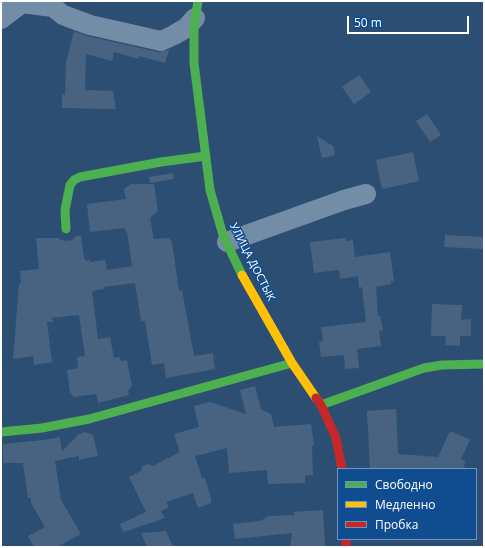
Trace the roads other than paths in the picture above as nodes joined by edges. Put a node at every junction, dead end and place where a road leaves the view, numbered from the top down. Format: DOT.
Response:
graph roads {
  1 [pos="16,2"];
  2 [pos="52,4"];
  3 [pos="196,10"];
  4 [pos="1,19"];
  5 [pos="206,156"];
  6 [pos="366,194"];
  7 [pos="66,229"];
  8 [pos="227,242"];
  9 [pos="292,363"];
  10 [pos="484,364"];
  11 [pos="321,405"];
  12 [pos="1,432"];
  13 [pos="342,468"];
  1 -- 2 [label="street"];
  1 -- 4 [label="street"];
  2 -- 3 [label="street"];
  3 -- 5 [label="street, УЛИЦА ДОСТЫК"];
  5 -- 7 [label="street"];
  5 -- 8 [label="street, УЛИЦА ДОСТЫК"];
  6 -- 8 [label="street"];
  8 -- 9 [label="street, УЛИЦА ДОСТЫК"];
  9 -- 11 [label="street, УЛИЦА ДОСТЫК"];
  9 -- 12 [label="street"];
  10 -- 11 [label="street"];
  11 -- 13 [label="street, УЛИЦА ДОСТЫК"];
}
